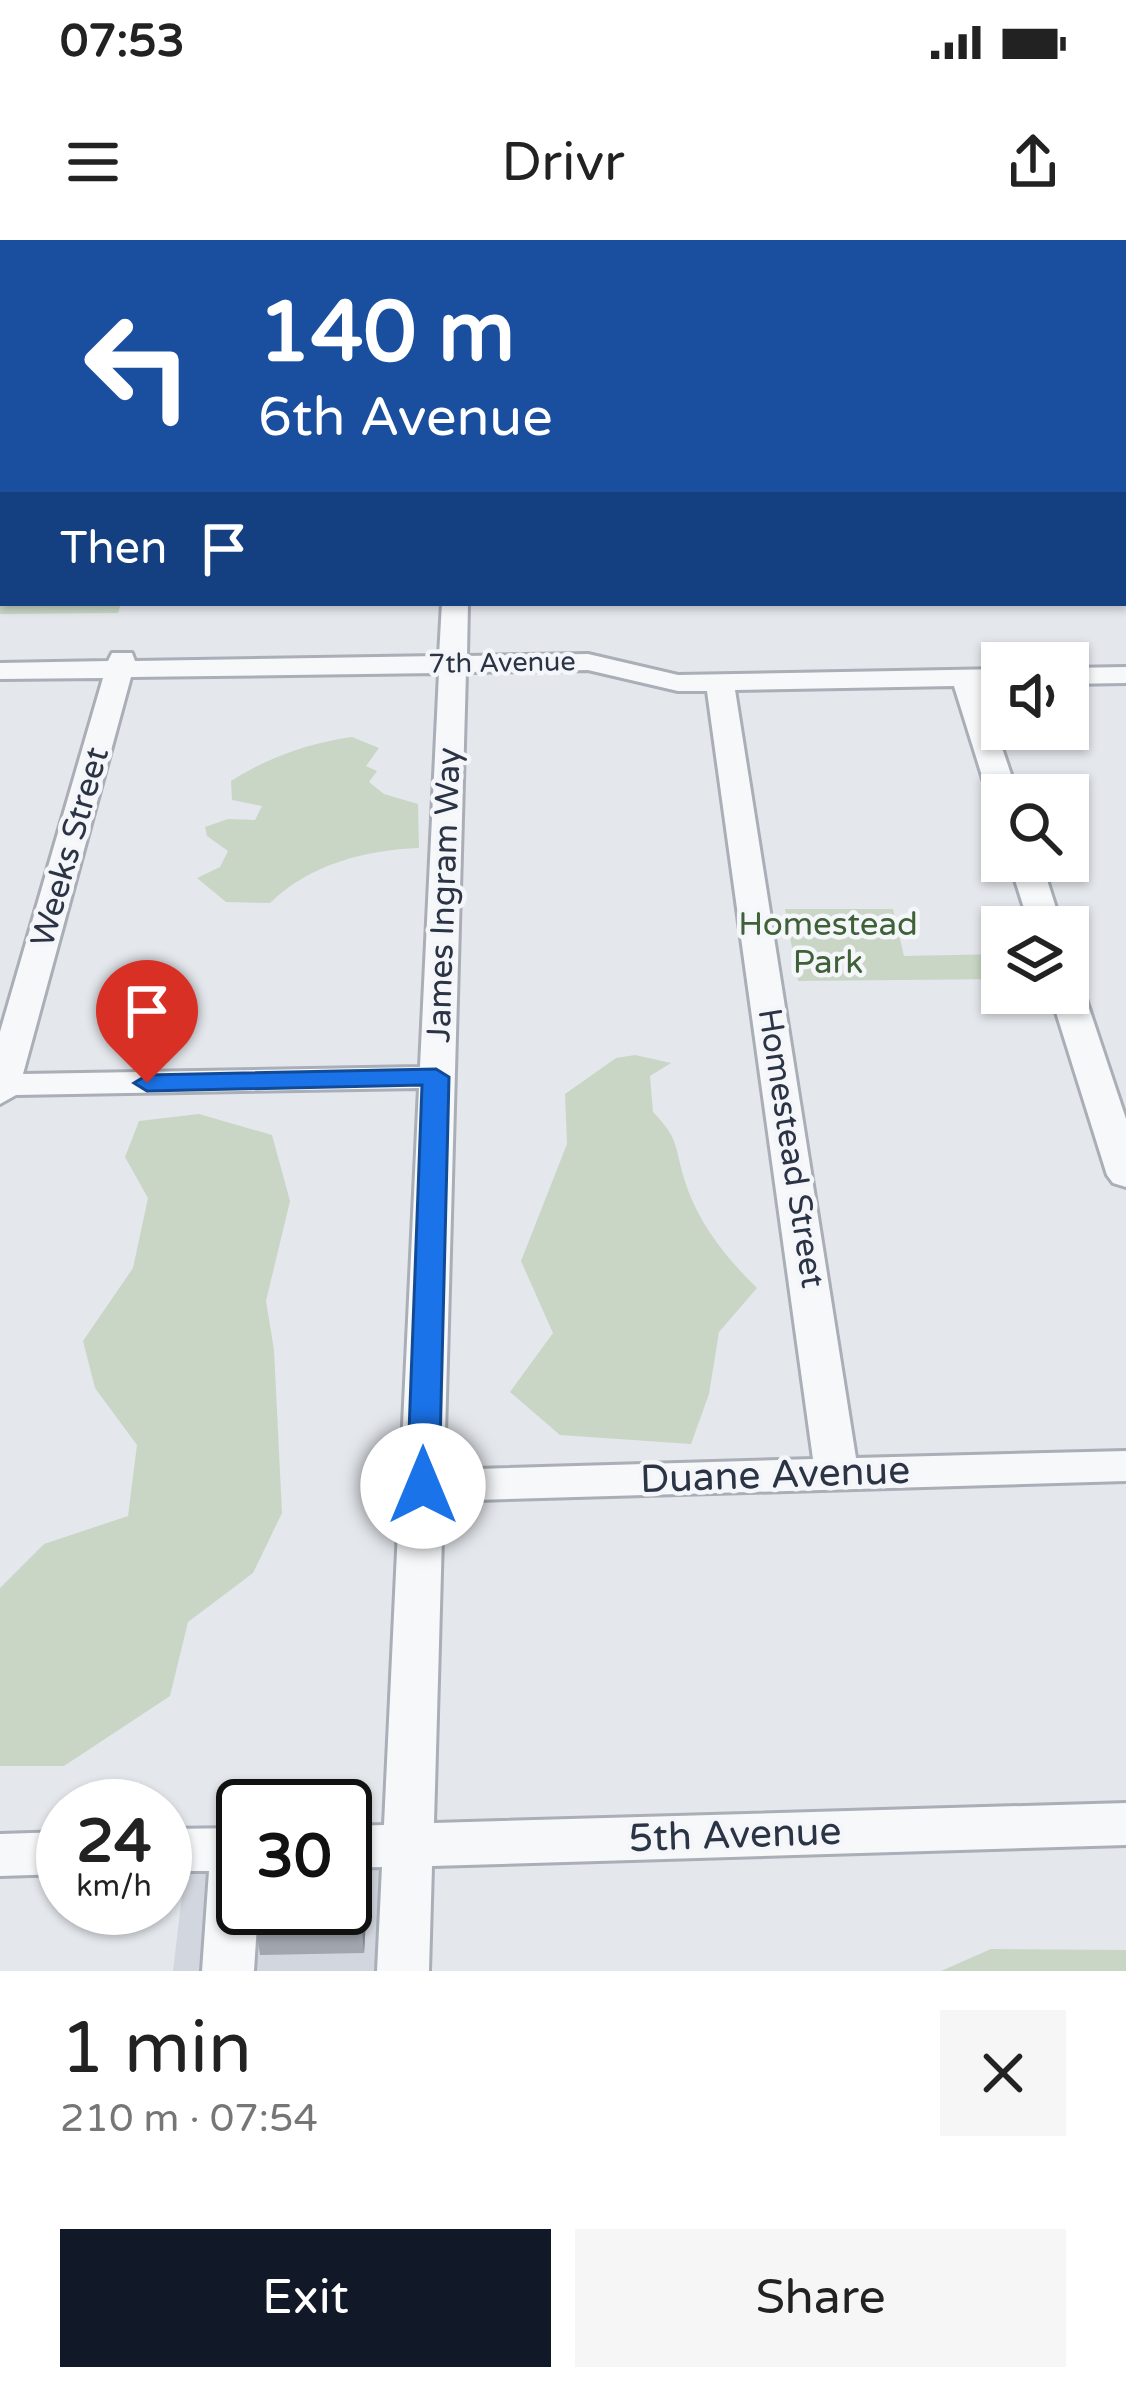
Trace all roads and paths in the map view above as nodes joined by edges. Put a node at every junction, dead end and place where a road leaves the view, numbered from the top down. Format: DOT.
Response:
graph roads {
  1 [pos="455,606"];
  2 [pos="121,664"];
  3 [pos="452,664"];
  4 [pos="0,671"];
  5 [pos="1126,675"];
  6 [pos="1089,676"];
  7 [pos="965,678"];
  8 [pos="981,678"];
  9 [pos="720,682"];
  10 [pos="996,774"];
  11 [pos="1074,1014"];
  12 [pos="436,1077"];
  13 [pos="1,1088"];
  14 [pos="1126,1175"];
  15 [pos="1126,1466"];
  16 [pos="836,1471"];
  17 [pos="423,1486"];
  18 [pos="1126,1824"];
  19 [pos="407,1846"];
  20 [pos="372,1847"];
  21 [pos="36,1854"];
  22 [pos="0,1855"];
  23 [pos="231,1935"];
  24 [pos="228,1971"];
  25 [pos="403,1971"];
  1 -- 3 [label="street, James Ingram Way"];
  2 -- 3 [label="street, 7th Avenue"];
  2 -- 4 [label="street, 7th Avenue"];
  2 -- 13 [label="street, Weeks Street"];
  3 -- 9 [label="street, 7th Avenue"];
  3 -- 12 [label="street, James Ingram Way"];
  5 -- 6 [label="street"];
  7 -- 8 [label="street, 7th Avenue"];
  7 -- 9 [label="street, 7th Avenue"];
  7 -- 10 [label="street"];
  9 -- 16 [label="street, Homestead Street"];
  11 -- 14 [label="street"];
  12 -- 13 [label="street"];
  12 -- 17 [label="street, James Ingram Way"];
  15 -- 16 [label="street, Duane Avenue"];
  16 -- 17 [label="street, Duane Avenue"];
  17 -- 19 [label="street, James Ingram Way"];
  18 -- 19 [label="street, 5th Avenue"];
  19 -- 20 [label="street, 5th Avenue"];
  19 -- 25 [label="street, James Ingram Way"];
  21 -- 22 [label="street"];
  23 -- 24 [label="street"];
}
